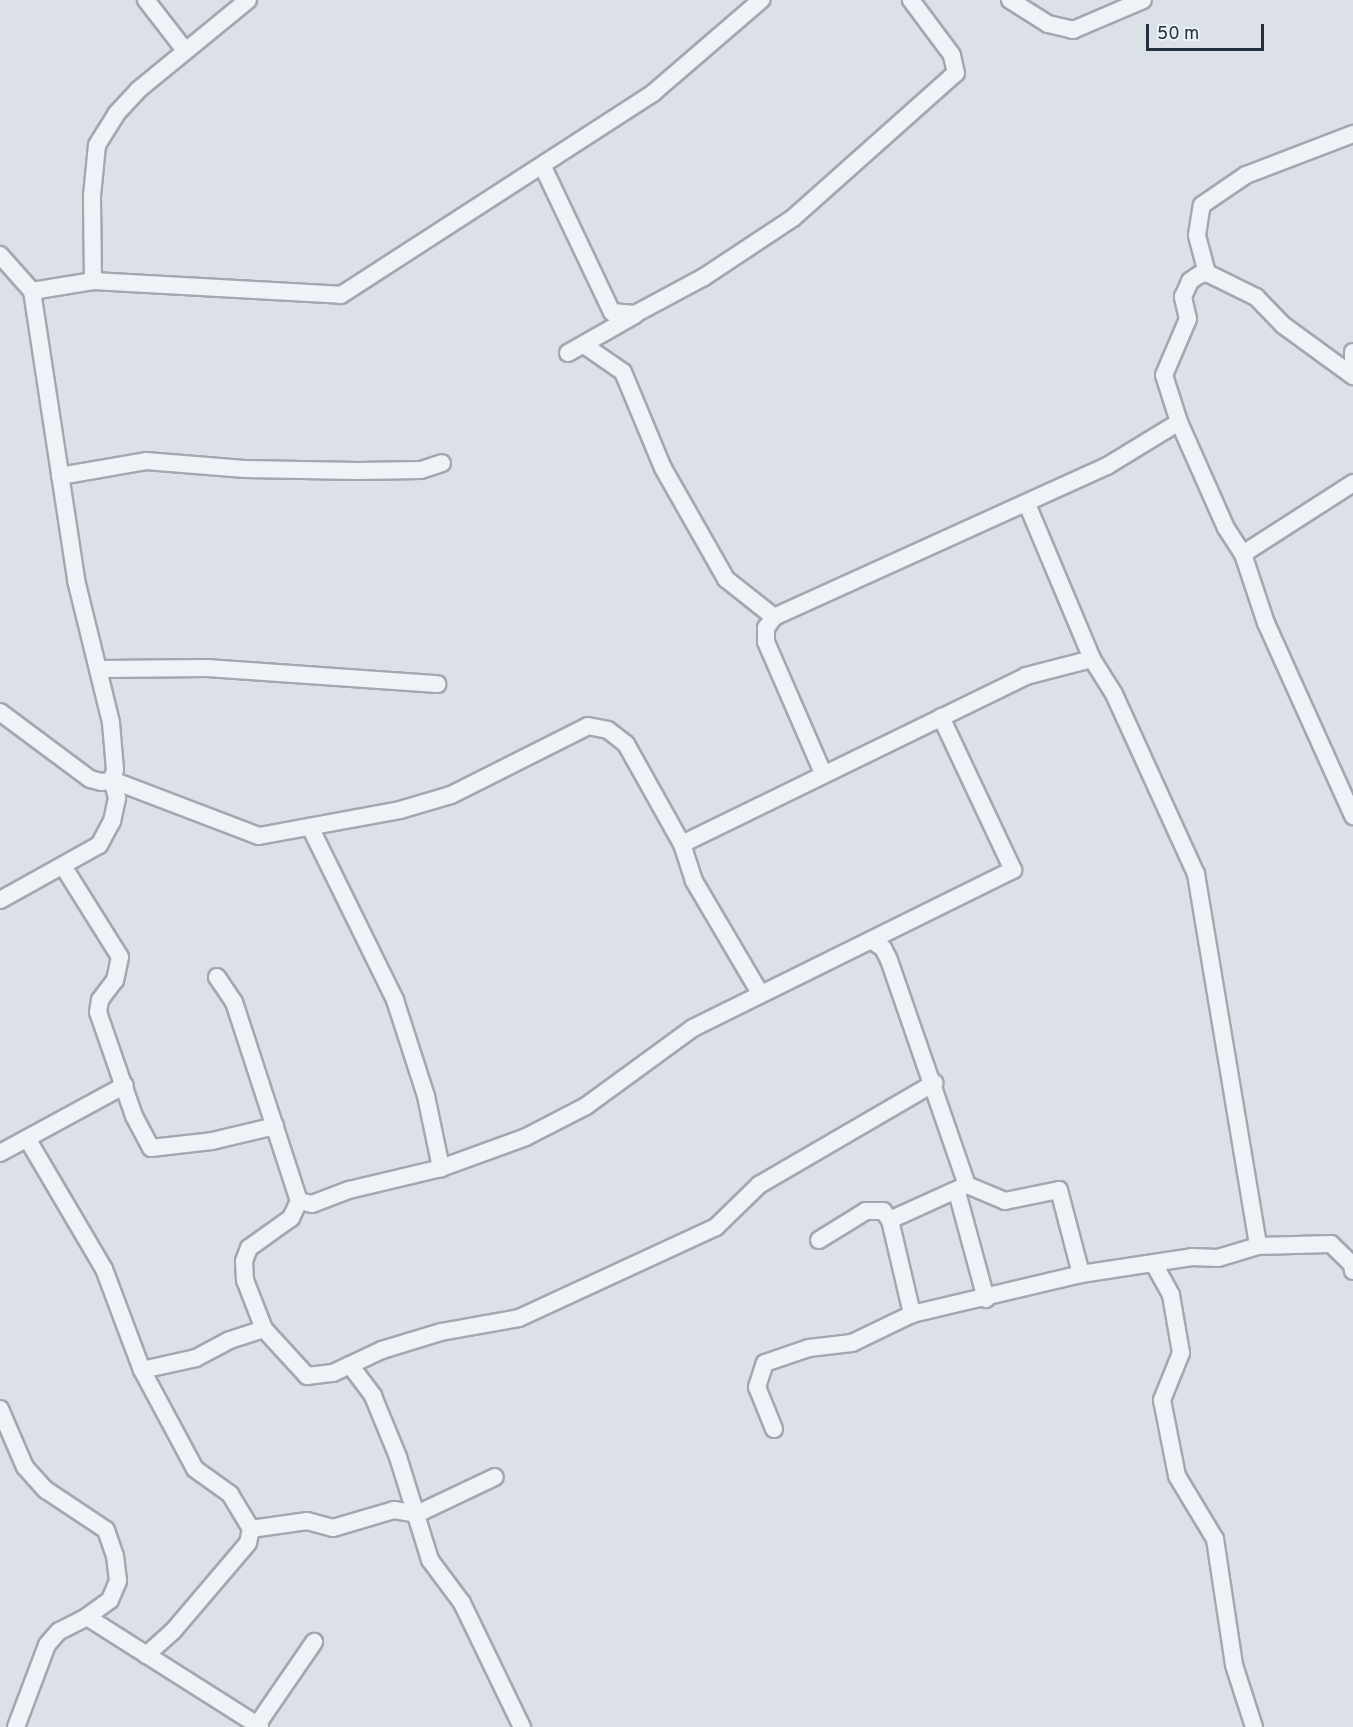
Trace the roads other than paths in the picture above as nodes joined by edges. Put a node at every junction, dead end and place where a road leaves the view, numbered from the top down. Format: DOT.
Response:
graph roads {
  1 [pos="146,0"];
  2 [pos="248,0"];
  3 [pos="761,0"];
  4 [pos="911,0"];
  5 [pos="1010,0"];
  6 [pos="1143,0"];
  7 [pos="184,49"];
  8 [pos="1353,134"];
  9 [pos="543,167"];
  10 [pos="0,255"];
  11 [pos="1207,273"];
  12 [pos="93,281"];
  13 [pos="32,291"];
  14 [pos="635,314"];
  15 [pos="584,345"];
  16 [pos="1353,351"];
  17 [pos="568,353"];
  18 [pos="1353,374"];
  19 [pos="1179,422"];
  20 [pos="442,463"];
  21 [pos="60,476"];
  22 [pos="1353,483"];
  23 [pos="1027,504"];
  24 [pos="1243,554"];
  25 [pos="774,617"];
  26 [pos="1092,659"];
  27 [pos="100,669"];
  28 [pos="437,684"];
  29 [pos="0,712"];
  30 [pos="941,717"];
  31 [pos="822,773"];
  32 [pos="112,780"];
  33 [pos="1353,816"];
  34 [pos="310,827"];
  35 [pos="682,844"];
  36 [pos="63,866"];
  37 [pos="0,900"];
  38 [pos="871,940"];
  39 [pos="217,977"];
  40 [pos="760,993"];
  41 [pos="934,1083"];
  42 [pos="125,1085"];
  43 [pos="275,1126"];
  44 [pos="28,1140"];
  45 [pos="0,1153"];
  46 [pos="441,1168"];
  47 [pos="962,1188"];
  48 [pos="299,1201"];
  49 [pos="890,1220"];
  50 [pos="819,1240"];
  51 [pos="1258,1246"];
  52 [pos="1154,1264"];
  53 [pos="1353,1271"];
  54 [pos="1081,1274"];
  55 [pos="986,1299"];
  56 [pos="912,1314"];
  57 [pos="264,1329"];
  58 [pos="350,1365"];
  59 [pos="142,1370"];
  60 [pos="0,1409"];
  61 [pos="774,1429"];
  62 [pos="495,1478"];
  63 [pos="417,1514"];
  64 [pos="251,1529"];
  65 [pos="87,1617"];
  66 [pos="314,1642"];
  67 [pos="146,1655"];
  68 [pos="258,1726"];
  69 [pos="16,1727"];
  70 [pos="522,1727"];
  71 [pos="1254,1727"];
  1 -- 7 [label="street"];
  2 -- 7 [label="street"];
  3 -- 9 [label="street"];
  4 -- 14 [label="street"];
  5 -- 6 [label="street"];
  7 -- 12 [label="street"];
  8 -- 11 [label="street"];
  9 -- 12 [label="street"];
  9 -- 14 [label="street"];
  10 -- 13 [label="street"];
  11 -- 18 [label="street"];
  11 -- 19 [label="street"];
  12 -- 13 [label="street"];
  13 -- 21 [label="street"];
  14 -- 15 [label="street"];
  15 -- 17 [label="street"];
  15 -- 25 [label="street"];
  16 -- 18 [label="street"];
  19 -- 23 [label="street"];
  19 -- 24 [label="street"];
  20 -- 21 [label="street"];
  21 -- 27 [label="street"];
  22 -- 24 [label="street"];
  23 -- 25 [label="street"];
  23 -- 26 [label="street"];
  24 -- 33 [label="street"];
  25 -- 31 [label="street"];
  26 -- 30 [label="street"];
  26 -- 51 [label="street"];
  27 -- 28 [label="street"];
  27 -- 32 [label="street"];
  29 -- 32 [label="street"];
  30 -- 31 [label="street"];
  30 -- 38 [label="street"];
  31 -- 35 [label="street"];
  32 -- 34 [label="street"];
  32 -- 36 [label="street"];
  34 -- 35 [label="street"];
  34 -- 46 [label="street"];
  35 -- 40 [label="street"];
  36 -- 37 [label="street"];
  36 -- 42 [label="street"];
  38 -- 40 [label="street"];
  38 -- 41 [label="street"];
  39 -- 43 [label="street"];
  40 -- 46 [label="street"];
  41 -- 47 [label="street"];
  41 -- 58 [label="street"];
  42 -- 43 [label="street"];
  42 -- 44 [label="street"];
  43 -- 48 [label="street"];
  44 -- 45 [label="street"];
  44 -- 59 [label="street"];
  46 -- 48 [label="street"];
  47 -- 49 [label="street"];
  47 -- 54 [label="street"];
  47 -- 55 [label="street"];
  48 -- 57 [label="street"];
  49 -- 50 [label="street"];
  49 -- 56 [label="street"];
  51 -- 52 [label="street"];
  51 -- 53 [label="street"];
  52 -- 54 [label="street"];
  52 -- 71 [label="street"];
  54 -- 55 [label="street"];
  55 -- 56 [label="street"];
  56 -- 61 [label="street"];
  57 -- 58 [label="street"];
  57 -- 59 [label="street"];
  58 -- 63 [label="street"];
  59 -- 64 [label="street"];
  60 -- 65 [label="street"];
  62 -- 63 [label="street"];
  63 -- 64 [label="street"];
  63 -- 70 [label="street"];
  64 -- 67 [label="street"];
  65 -- 67 [label="street"];
  65 -- 69 [label="street"];
  66 -- 68 [label="street"];
  67 -- 68 [label="street"];
}
